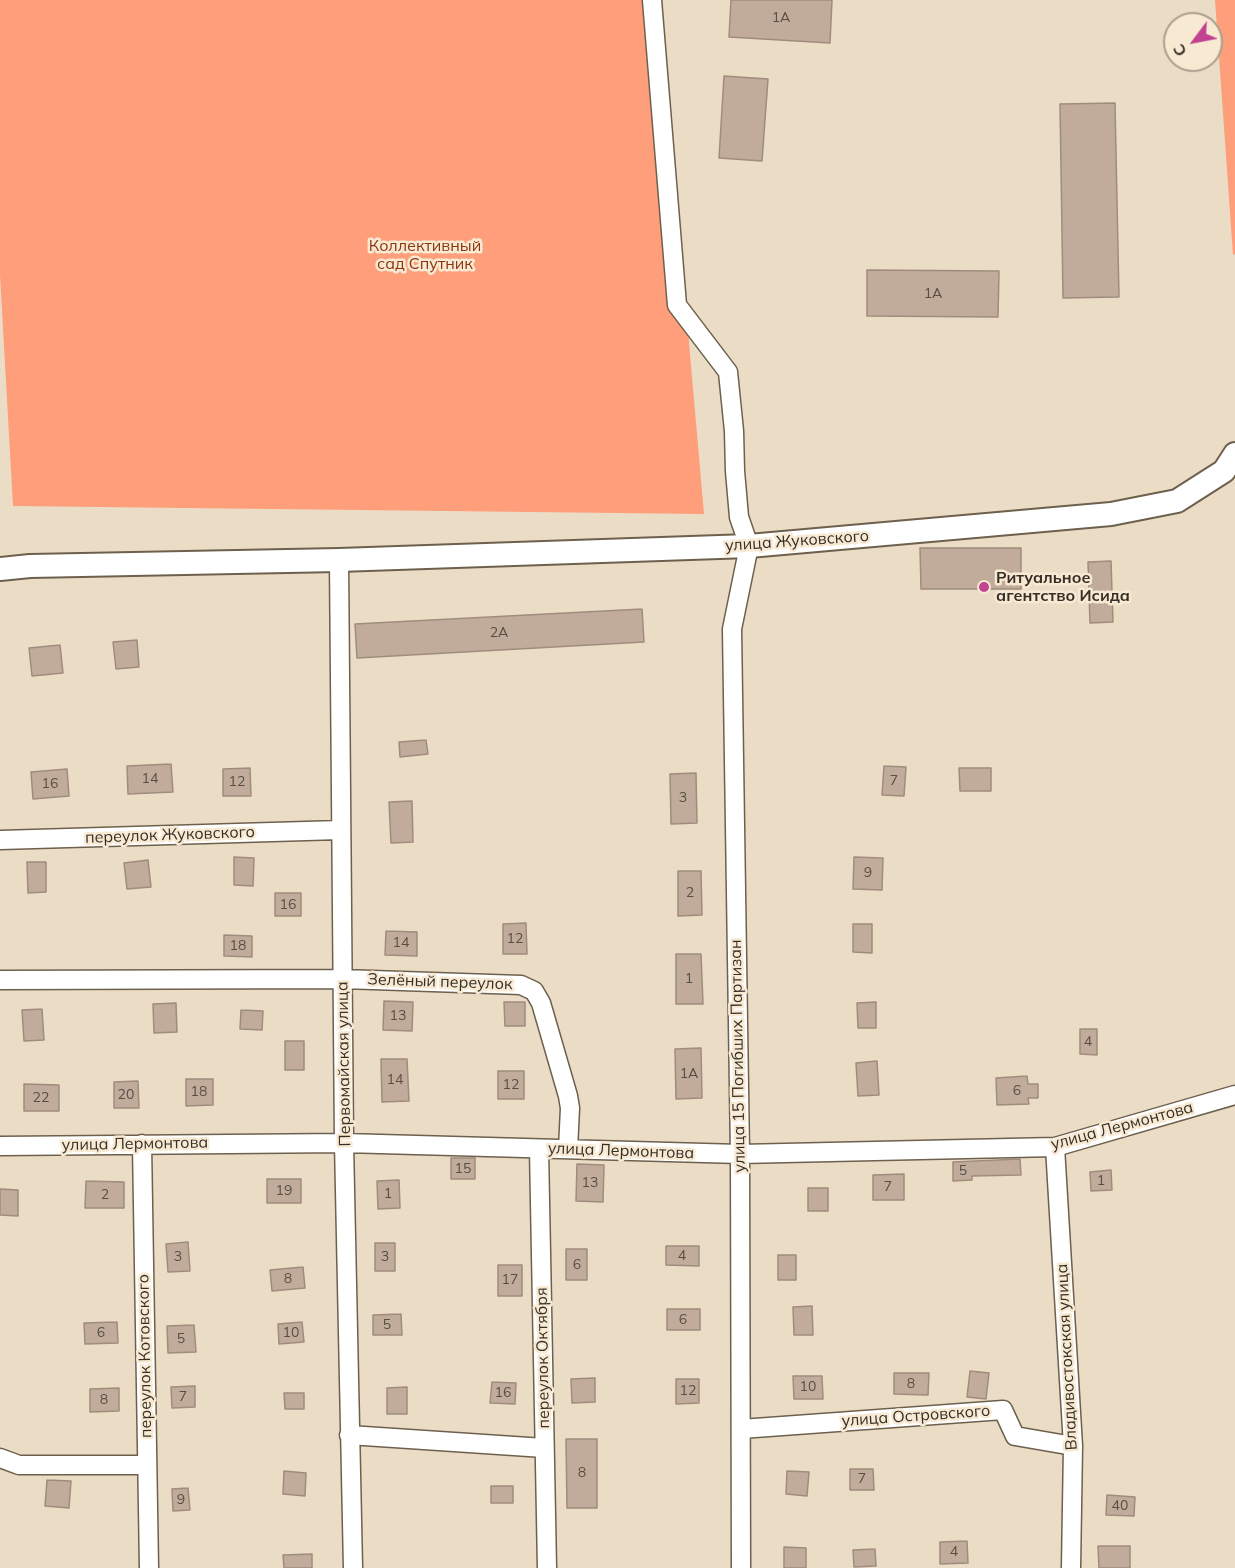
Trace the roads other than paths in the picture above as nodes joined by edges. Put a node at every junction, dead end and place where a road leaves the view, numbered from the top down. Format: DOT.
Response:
graph roads {
  1 [pos="652,0"];
  2 [pos="1235,453"];
  3 [pos="748,546"];
  4 [pos="339,560"];
  5 [pos="0,569"];
  6 [pos="340,831"];
  7 [pos="0,840"];
  8 [pos="343,979"];
  9 [pos="0,981"];
  10 [pos="1235,1095"];
  11 [pos="344,1143"];
  12 [pos="142,1144"];
  13 [pos="0,1146"];
  14 [pos="1055,1147"];
  15 [pos="538,1149"];
  16 [pos="568,1149"];
  17 [pos="740,1154"];
  18 [pos="741,1429"];
  19 [pos="349,1435"];
  20 [pos="1073,1446"];
  21 [pos="544,1448"];
  22 [pos="0,1458"];
  23 [pos="146,1466"];
  24 [pos="149,1568"];
  25 [pos="353,1568"];
  26 [pos="546,1568"];
  27 [pos="741,1568"];
  28 [pos="1071,1568"];
  1 -- 3 [label="street"];
  2 -- 3 [label="street, улица Жуковского"];
  3 -- 4 [label="street, улица Жуковского"];
  3 -- 17 [label="street, улица 15 Погибших Партизан"];
  4 -- 5 [label="street, улица Жуковского"];
  4 -- 6 [label="street, Первомайская улица"];
  6 -- 7 [label="street, переулок Жуковского"];
  6 -- 8 [label="street, Первомайская улица"];
  8 -- 9 [label="street, Зелёный переулок"];
  8 -- 11 [label="street, Первомайская улица"];
  8 -- 16 [label="street, Зелёный переулок"];
  10 -- 14 [label="street, улица Лермонтова"];
  11 -- 12 [label="street, улица Лермонтова"];
  11 -- 15 [label="street, улица Лермонтова"];
  11 -- 19 [label="street, Первомайская улица"];
  12 -- 13 [label="street, улица Лермонтова"];
  12 -- 23 [label="street, переулок Котовского"];
  14 -- 17 [label="street, улица Лермонтова"];
  14 -- 20 [label="street, Владивостокская улица"];
  15 -- 16 [label="street, улица Лермонтова"];
  15 -- 21 [label="street, переулок Октября"];
  16 -- 17 [label="street, улица Лермонтова"];
  17 -- 18 [label="street, улица 15 Погибших Партизан"];
  18 -- 20 [label="street, улица Островского"];
  18 -- 27 [label="street, улица 15 Погибших Партизан"];
  19 -- 21 [label="street"];
  19 -- 25 [label="street, Первомайская улица"];
  20 -- 28 [label="street, Владивостокская улица"];
  21 -- 26 [label="street, переулок Октября"];
  22 -- 23 [label="street"];
  23 -- 24 [label="street, переулок Котовского"];
}
